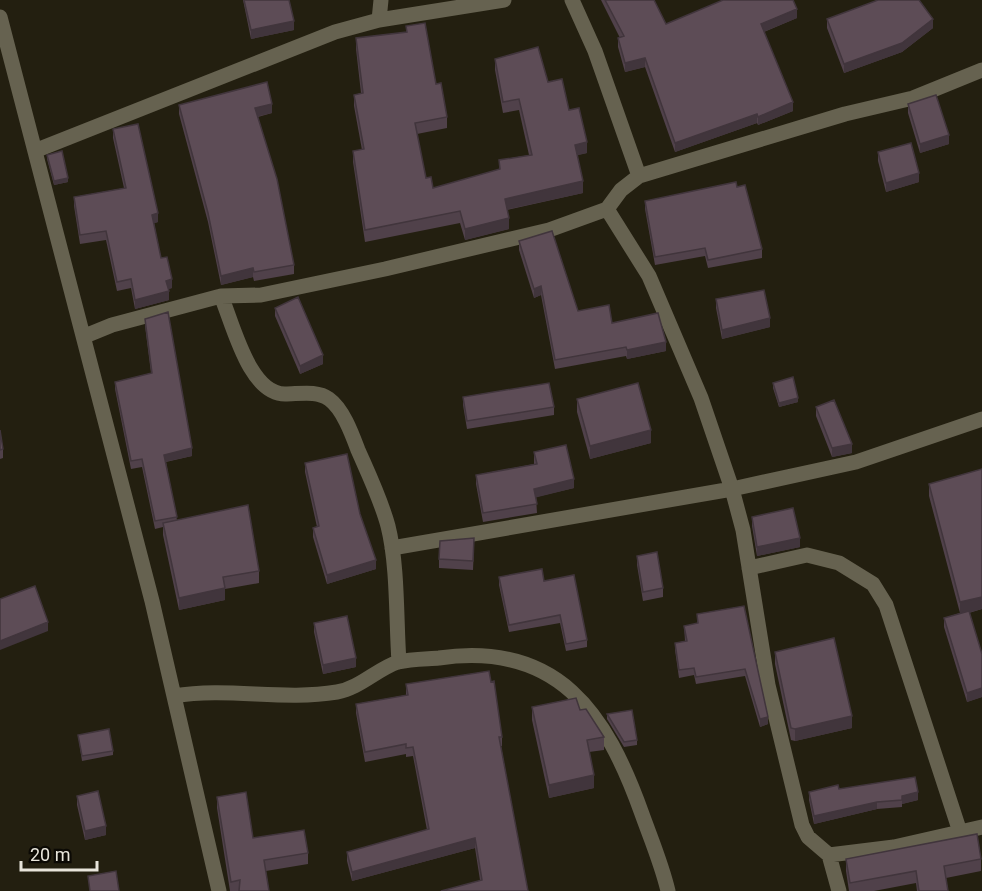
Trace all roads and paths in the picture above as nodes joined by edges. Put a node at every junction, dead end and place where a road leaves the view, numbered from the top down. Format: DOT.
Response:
graph roads {
  1 [pos="381,0"];
  2 [pos="504,0"];
  3 [pos="572,0"];
  4 [pos="0,16"];
  5 [pos="379,20"];
  6 [pos="982,70"];
  7 [pos="37,150"];
  8 [pos="639,176"];
  9 [pos="607,209"];
  10 [pos="221,296"];
  11 [pos="85,336"];
  12 [pos="982,419"];
  13 [pos="732,489"];
  14 [pos="392,548"];
  15 [pos="749,568"];
  16 [pos="399,662"];
  17 [pos="174,696"];
  18 [pos="982,826"];
  19 [pos="960,832"];
  20 [pos="829,855"];
  21 [pos="219,891"];
  22 [pos="668,891"];
  23 [pos="839,891"];
  1 -- 5 [label="street"];
  2 -- 5 [label="street"];
  3 -- 8 [label="street"];
  4 -- 7 [label="street"];
  5 -- 7 [label="street"];
  6 -- 8 [label="street"];
  7 -- 11 [label="street"];
  8 -- 9 [label="street"];
  9 -- 10 [label="street"];
  9 -- 13 [label="street"];
  10 -- 11 [label="street"];
  10 -- 14 [label="street"];
  11 -- 17 [label="street"];
  12 -- 13 [label="street"];
  13 -- 14 [label="street"];
  13 -- 15 [label="street"];
  14 -- 16 [label="street"];
  15 -- 19 [label="street"];
  15 -- 20 [label="street"];
  16 -- 17 [label="street"];
  16 -- 22 [label="street"];
  17 -- 21 [label="street"];
  18 -- 19 [label="street"];
  19 -- 20 [label="street"];
  20 -- 23 [label="street"];
}
